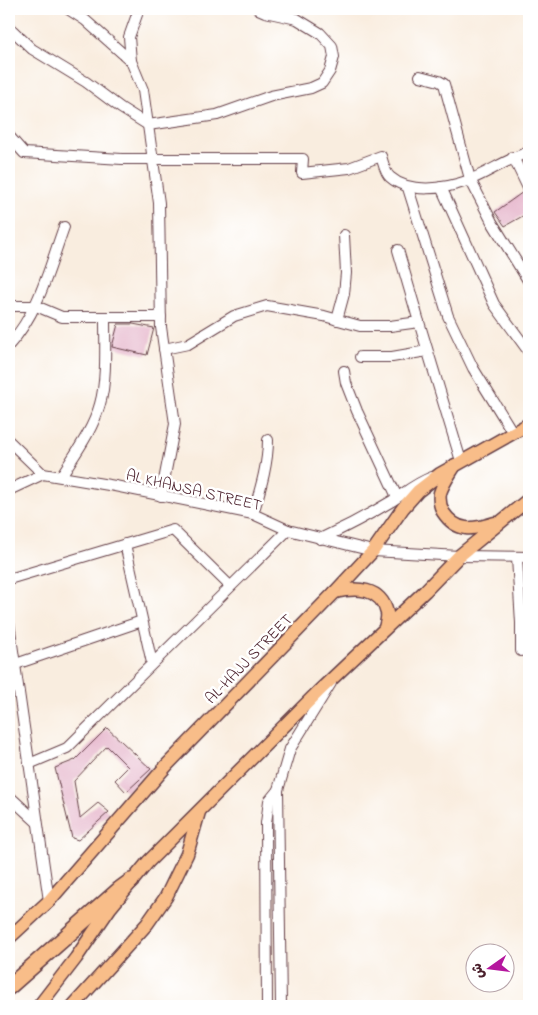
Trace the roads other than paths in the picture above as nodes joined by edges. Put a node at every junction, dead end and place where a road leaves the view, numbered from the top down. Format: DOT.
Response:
graph roads {
  1 [pos="68,9"];
  2 [pos="139,9"];
  3 [pos="258,9"];
  4 [pos="9,27"];
  5 [pos="131,61"];
  6 [pos="420,76"];
  7 [pos="148,125"];
  8 [pos="9,136"];
  9 [pos="529,152"];
  10 [pos="513,157"];
  11 [pos="153,158"];
  12 [pos="470,179"];
  13 [pos="408,188"];
  14 [pos="441,188"];
  15 [pos="529,190"];
  16 [pos="64,227"];
  17 [pos="344,235"];
  18 [pos="398,250"];
  19 [pos="529,282"];
  20 [pos="9,306"];
  21 [pos="36,306"];
  22 [pos="161,317"];
  23 [pos="105,318"];
  24 [pos="337,320"];
  25 [pos="419,322"];
  26 [pos="9,345"];
  27 [pos="164,349"];
  28 [pos="427,351"];
  29 [pos="529,352"];
  30 [pos="360,357"];
  31 [pos="344,371"];
  32 [pos="529,424"];
  33 [pos="513,433"];
  34 [pos="9,440"];
  35 [pos="268,440"];
  36 [pos="458,463"];
  37 [pos="43,474"];
  38 [pos="440,474"];
  39 [pos="61,476"];
  40 [pos="9,490"];
  41 [pos="161,496"];
  42 [pos="398,497"];
  43 [pos="529,499"];
  44 [pos="253,514"];
  45 [pos="500,522"];
  46 [pos="288,530"];
  47 [pos="320,539"];
  48 [pos="125,544"];
  49 [pos="372,551"];
  50 [pos="459,556"];
  51 [pos="529,557"];
  52 [pos="517,558"];
  53 [pos="9,579"];
  54 [pos="230,586"];
  55 [pos="335,592"];
  56 [pos="142,621"];
  57 [pos="9,623"];
  58 [pos="525,623"];
  59 [pos="385,628"];
  60 [pos="521,651"];
  61 [pos="152,663"];
  62 [pos="12,666"];
  63 [pos="335,676"];
  64 [pos="29,764"];
  65 [pos="278,790"];
  66 [pos="9,796"];
  67 [pos="199,812"];
  68 [pos="37,822"];
  69 [pos="131,881"];
  70 [pos="49,901"];
  71 [pos="9,938"];
  72 [pos="9,987"];
  73 [pos="39,1006"];
  74 [pos="73,1006"];
  75 [pos="267,1006"];
  76 [pos="281,1006"];
  1 -- 5 [label="street"];
  2 -- 5 [label="street"];
  3 -- 7 [label="street"];
  4 -- 7 [label="street"];
  5 -- 7 [label="street"];
  6 -- 12 [label="street"];
  7 -- 11 [label="street"];
  8 -- 11 [label="street"];
  9 -- 10 [label="street"];
  10 -- 12 [label="street"];
  10 -- 15 [label="street"];
  11 -- 13 [label="street"];
  11 -- 22 [label="street"];
  12 -- 14 [label="street"];
  12 -- 19 [label="street"];
  13 -- 14 [label="street"];
  13 -- 33 [label="street"];
  14 -- 29 [label="street"];
  16 -- 21 [label="street"];
  17 -- 24 [label="street"];
  18 -- 25 [label="street"];
  20 -- 21 [label="street"];
  21 -- 23 [label="street"];
  21 -- 26 [label="street"];
  22 -- 23 [label="street"];
  22 -- 27 [label="street"];
  23 -- 39 [label="street"];
  24 -- 25 [label="street"];
  24 -- 27 [label="street"];
  25 -- 28 [label="street"];
  27 -- 41 [label="street"];
  28 -- 30 [label="street"];
  28 -- 36 [label="street"];
  31 -- 42 [label="street"];
  32 -- 33 [label="main road, AL-HAJJ STREET"];
  33 -- 36 [label="main road, AL-HAJJ STREET"];
  34 -- 37 [label="street"];
  35 -- 44 [label="street"];
  36 -- 38 [label="main road, AL-HAJJ STREET"];
  36 -- 45 [label="main road"];
  37 -- 39 [label="street, AL KHANSA STREET"];
  37 -- 40 [label="street"];
  38 -- 42 [label="street"];
  38 -- 49 [label="main road, AL-HAJJ STREET"];
  39 -- 41 [label="street, AL KHANSA STREET"];
  41 -- 44 [label="street, AL KHANSA STREET"];
  42 -- 47 [label="street"];
  43 -- 45 [label="main road"];
  44 -- 46 [label="street, AL KHANSA STREET"];
  45 -- 50 [label="main road"];
  46 -- 47 [label="street, AL KHANSA STREET"];
  46 -- 54 [label="street"];
  47 -- 49 [label="street, AL KHANSA STREET"];
  48 -- 53 [label="street"];
  48 -- 54 [label="street"];
  48 -- 56 [label="street"];
  49 -- 50 [label="street, AL KHANSA STREET"];
  49 -- 55 [label="main road, AL-HAJJ STREET"];
  50 -- 52 [label="street"];
  50 -- 59 [label="main road"];
  51 -- 52 [label="street"];
  52 -- 58 [label="street"];
  54 -- 61 [label="street"];
  55 -- 59 [label="main road"];
  55 -- 70 [label="main road, AL-HAJJ STREET"];
  56 -- 61 [label="street"];
  56 -- 62 [label="street"];
  57 -- 62 [label="street"];
  58 -- 60 [label="street"];
  59 -- 63 [label="main road"];
  61 -- 64 [label="street"];
  62 -- 64 [label="street"];
  63 -- 65 [label="street"];
  63 -- 67 [label="main road"];
  64 -- 68 [label="street"];
  65 -- 75 [label="street"];
  65 -- 76 [label="street"];
  66 -- 68 [label="street"];
  67 -- 69 [label="main road"];
  67 -- 74 [label="main road"];
  68 -- 70 [label="street"];
  69 -- 72 [label="highway"];
  69 -- 73 [label="main road"];
  70 -- 71 [label="main road, AL-HAJJ STREET"];
}
